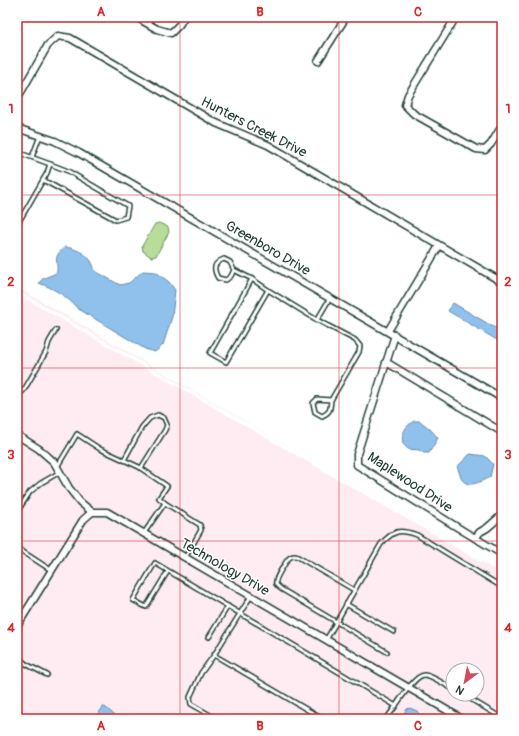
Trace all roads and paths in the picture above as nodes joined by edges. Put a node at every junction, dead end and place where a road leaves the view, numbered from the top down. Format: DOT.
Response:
graph roads {
  1 [pos="136,17"];
  2 [pos="184,17"];
  3 [pos="346,17"];
  4 [pos="456,17"];
  5 [pos="318,61"];
  6 [pos="17,99"];
  7 [pos="502,126"];
  8 [pos="17,128"];
  9 [pos="40,136"];
  10 [pos="17,152"];
  11 [pos="32,157"];
  12 [pos="50,164"];
  13 [pos="44,180"];
  14 [pos="17,225"];
  15 [pos="439,246"];
  16 [pos="234,270"];
  17 [pos="252,280"];
  18 [pos="502,282"];
  19 [pos="268,290"];
  20 [pos="330,298"];
  21 [pos="316,320"];
  22 [pos="56,330"];
  23 [pos="388,331"];
  24 [pos="395,336"];
  25 [pos="386,362"];
  26 [pos="17,397"];
  27 [pos="502,398"];
  28 [pos="331,400"];
  29 [pos="502,432"];
  30 [pos="17,435"];
  31 [pos="124,460"];
  32 [pos="141,468"];
  33 [pos="58,470"];
  34 [pos="165,503"];
  35 [pos="17,512"];
  36 [pos="92,512"];
  37 [pos="502,515"];
  38 [pos="143,534"];
  39 [pos="475,538"];
  40 [pos="17,548"];
  41 [pos="502,554"];
  42 [pos="185,558"];
  43 [pos="51,570"];
  44 [pos="168,571"];
  45 [pos="502,587"];
  46 [pos="354,590"];
  47 [pos="251,596"];
  48 [pos="346,604"];
  49 [pos="228,606"];
  50 [pos="240,614"];
  51 [pos="336,622"];
  52 [pos="17,626"];
  53 [pos="394,632"];
  54 [pos="209,637"];
  55 [pos="326,640"];
  56 [pos="387,652"];
  57 [pos="17,656"];
  58 [pos="214,656"];
  59 [pos="47,675"];
  60 [pos="445,684"];
  61 [pos="408,688"];
  62 [pos="475,702"];
  63 [pos="396,706"];
  64 [pos="452,713"];
  65 [pos="502,718"];
  66 [pos="217,719"];
  67 [pos="323,719"];
  68 [pos="386,719"];
  69 [pos="448,719"];
  70 [pos="462,719"];
  1 -- 2 [label="street"];
  3 -- 5 [label="street"];
  4 -- 7 [label="street"];
  6 -- 15 [label="street, Hunters Creek Drive"];
  8 -- 9 [label="street, Greenboro Drive"];
  9 -- 11 [label="lane"];
  9 -- 20 [label="street, Greenboro Drive"];
  10 -- 11 [label="lane"];
  11 -- 12 [label="lane"];
  12 -- 13 [label="lane"];
  12 -- 13 [label="lane"];
  13 -- 14 [label="lane"];
  15 -- 18 [label="street, Hunters Creek Drive"];
  15 -- 23 [label="street"];
  16 -- 16 [label="lane"];
  16 -- 17 [label="lane"];
  17 -- 19 [label="lane"];
  17 -- 19 [label="lane"];
  19 -- 21 [label="lane"];
  20 -- 21 [label="lane"];
  20 -- 23 [label="street, Greenboro Drive"];
  21 -- 28 [label="lane"];
  22 -- 26 [label="lane"];
  23 -- 24 [label="street, Greenboro Drive"];
  24 -- 25 [label="street, Maplewood Drive"];
  24 -- 27 [label="street, Greenboro Drive"];
  25 -- 29 [label="street"];
  25 -- 39 [label="street, Maplewood Drive"];
  28 -- 28 [label="lane"];
  30 -- 33 [label="street"];
  31 -- 32 [label="lane"];
  31 -- 32 [label="lane"];
  31 -- 33 [label="lane"];
  32 -- 34 [label="lane"];
  33 -- 35 [label="lane"];
  33 -- 36 [label="street"];
  34 -- 38 [label="lane"];
  34 -- 42 [label="lane"];
  36 -- 38 [label="street, Technology Drive"];
  36 -- 43 [label="street"];
  37 -- 39 [label="street"];
  38 -- 42 [label="street, Technology Drive"];
  39 -- 41 [label="street, Maplewood Drive"];
  40 -- 43 [label="lane"];
  42 -- 47 [label="street, Technology Drive"];
  43 -- 52 [label="street"];
  44 -- 44 [label="lane"];
  44 -- 49 [label="lane"];
  45 -- 46 [label="lane"];
  46 -- 48 [label="lane"];
  46 -- 51 [label="lane"];
  47 -- 50 [label="lane"];
  47 -- 55 [label="street, Technology Drive"];
  48 -- 51 [label="lane"];
  48 -- 53 [label="lane"];
  49 -- 50 [label="lane"];
  49 -- 54 [label="lane"];
  50 -- 58 [label="lane"];
  50 -- 63 [label="lane"];
  51 -- 55 [label="lane"];
  51 -- 56 [label="lane"];
  55 -- 61 [label="street, Technology Drive"];
  57 -- 59 [label="lane"];
  58 -- 66 [label="lane"];
  58 -- 67 [label="lane"];
  60 -- 61 [label="lane"];
  61 -- 63 [label="lane"];
  61 -- 64 [label="street, Technology Drive"];
  62 -- 65 [label="lane"];
  63 -- 68 [label="lane"];
  64 -- 69 [label="lane"];
  64 -- 70 [label="street, Technology Drive"];
}
